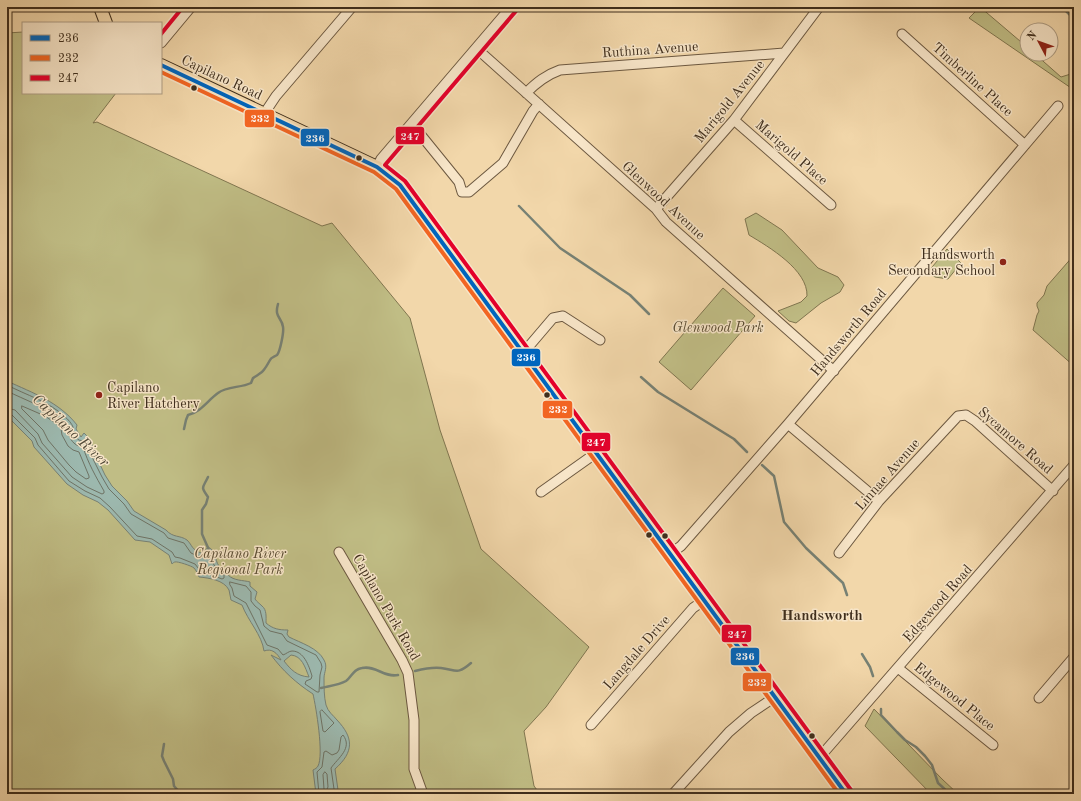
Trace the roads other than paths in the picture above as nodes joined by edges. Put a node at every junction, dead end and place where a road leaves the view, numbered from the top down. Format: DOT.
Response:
graph roads {
  1 [pos="100,7"];
  2 [pos="191,7"];
  3 [pos="352,7"];
  4 [pos="511,7"];
  5 [pos="819,7"];
  6 [pos="106,22"];
  7 [pos="902,34"];
  8 [pos="162,42"];
  9 [pos="476,48"];
  10 [pos="784,53"];
  11 [pos="162,65"];
  12 [pos="526,93"];
  13 [pos="539,104"];
  14 [pos="1058,106"];
  15 [pos="264,114"];
  16 [pos="734,120"];
  17 [pos="411,124"];
  18 [pos="1025,145"];
  19 [pos="377,167"];
  20 [pos="831,205"];
  21 [pos="656,209"];
  22 [pos="600,340"];
  23 [pos="522,351"];
  24 [pos="834,371"];
  25 [pos="958,416"];
  26 [pos="788,424"];
  27 [pos="596,453"];
  28 [pos="1074,465"];
  29 [pos="1053,491"];
  30 [pos="541,492"];
  31 [pos="879,501"];
  32 [pos="339,552"];
  33 [pos="839,553"];
  34 [pos="670,554"];
  35 [pos="704,601"];
  36 [pos="1074,658"];
  37 [pos="898,668"];
  38 [pos="776,696"];
  39 [pos="1039,698"];
  40 [pos="591,725"];
  41 [pos="993,745"];
  42 [pos="819,758"];
  43 [pos="423,794"];
  44 [pos="673,794"];
  45 [pos="846,794"];
  1 -- 6 [label="main road"];
  2 -- 8 [label="street"];
  3 -- 15 [label="street"];
  4 -- 9 [label="street"];
  5 -- 10 [label="street, Marigold Avenue"];
  7 -- 18 [label="street, Timberline Place"];
  9 -- 12 [label="street, Glenwood Avenue"];
  9 -- 17 [label="street"];
  10 -- 12 [label="street, Ruthina Avenue"];
  10 -- 16 [label="street, Marigold Avenue"];
  11 -- 15 [label="main road, Capilano Road"];
  12 -- 13 [label="street, Glenwood Avenue"];
  13 -- 17 [label="street"];
  13 -- 21 [label="street, Glenwood Avenue"];
  14 -- 18 [label="street, Handsworth Road"];
  15 -- 19 [label="main road, Capilano Road"];
  16 -- 20 [label="street, Marigold Place"];
  16 -- 21 [label="street, Marigold Avenue"];
  17 -- 19 [label="street"];
  18 -- 24 [label="street, Handsworth Road"];
  19 -- 23 [label="main road, Capilano Road"];
  21 -- 24 [label="street, Glenwood Avenue"];
  22 -- 23 [label="street"];
  23 -- 27 [label="main road, Capilano Road"];
  24 -- 26 [label="street, Handsworth Road"];
  25 -- 29 [label="street, Sycamore Road"];
  25 -- 31 [label="street, Linnae Avenue"];
  26 -- 31 [label="street"];
  26 -- 34 [label="street, Handsworth Road"];
  27 -- 30 [label="street"];
  27 -- 34 [label="main road, Capilano Road"];
  28 -- 29 [label="street, Edgewood Road"];
  29 -- 37 [label="street, Edgewood Road"];
  31 -- 33 [label="street, Linnae Avenue"];
  32 -- 43 [label="street, Capilano Park Road"];
  34 -- 35 [label="main road, Capilano Road"];
  35 -- 38 [label="main road, Capilano Road"];
  35 -- 40 [label="street, Langdale Drive"];
  36 -- 39 [label="street"];
  37 -- 41 [label="street, Edgewood Place"];
  37 -- 42 [label="street, Edgewood Road"];
  38 -- 42 [label="main road, Capilano Road"];
  38 -- 44 [label="street"];
  42 -- 45 [label="main road, Capilano Road"];
}
